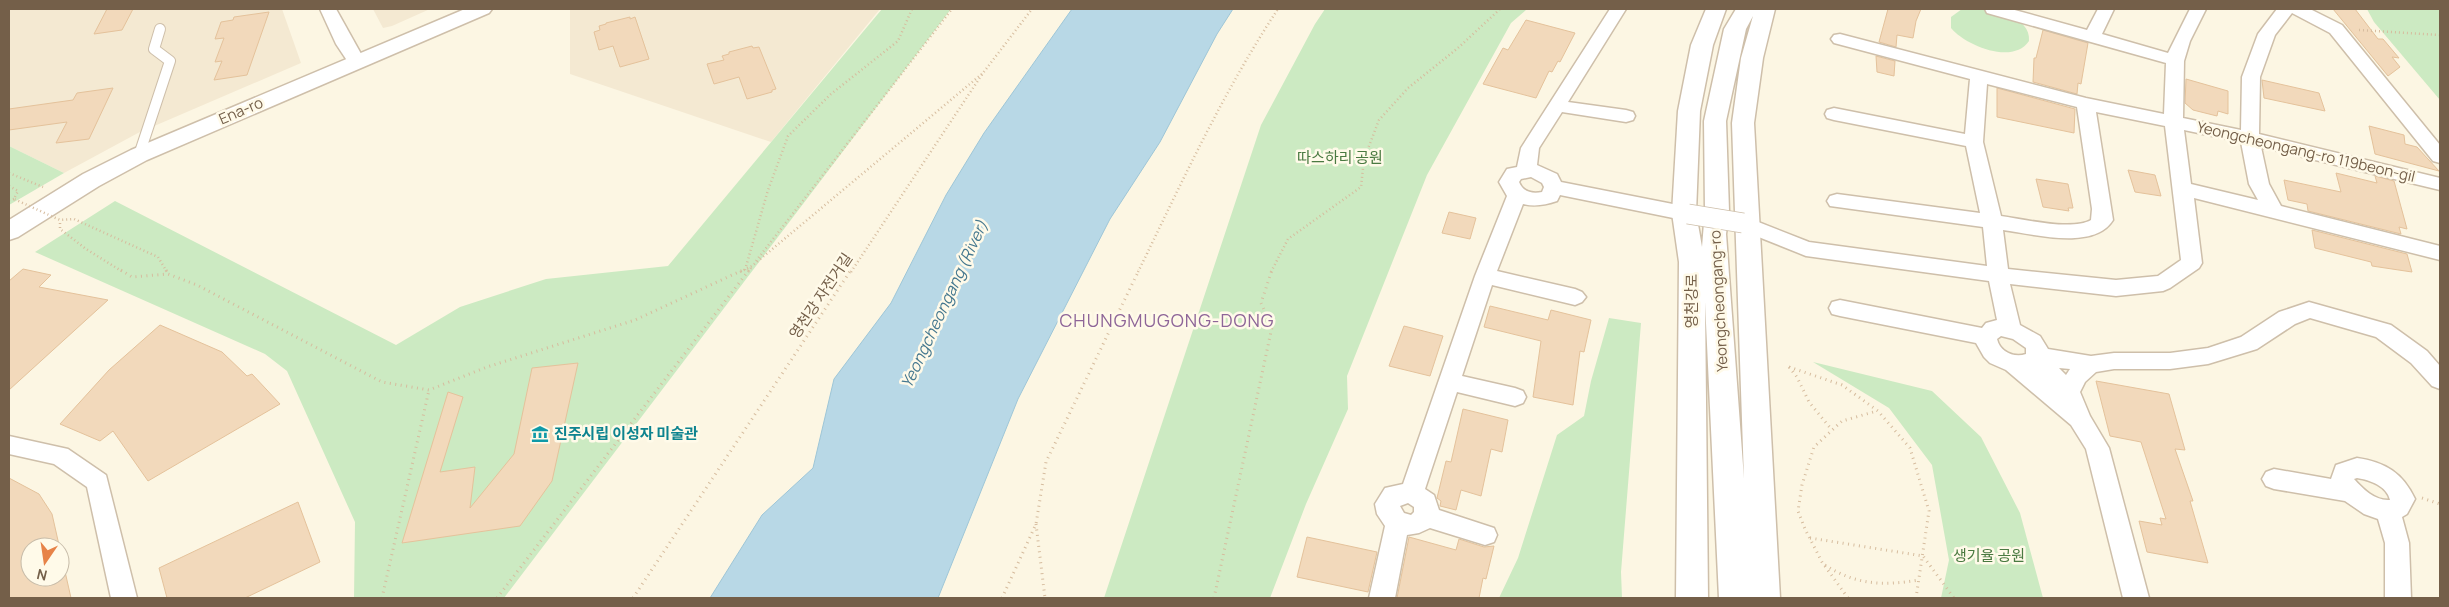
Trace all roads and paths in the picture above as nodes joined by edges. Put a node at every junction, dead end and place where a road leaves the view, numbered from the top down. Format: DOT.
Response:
graph roads {
  1 [pos="328,9"];
  2 [pos="482,9"];
  3 [pos="912,9"];
  4 [pos="952,9"];
  5 [pos="1032,9"];
  6 [pos="1278,9"];
  7 [pos="1500,9"];
  8 [pos="1618,9"];
  9 [pos="1716,9"];
  10 [pos="1746,9"];
  11 [pos="1765,9"];
  12 [pos="1993,9"];
  13 [pos="2106,9"];
  14 [pos="2198,9"];
  15 [pos="2286,9"];
  16 [pos="2298,9"];
  17 [pos="160,29"];
  18 [pos="2336,29"];
  19 [pos="2440,35"];
  20 [pos="2092,36"];
  21 [pos="1840,39"];
  22 [pos="2175,60"];
  23 [pos="356,62"];
  24 [pos="983,73"];
  25 [pos="1979,76"];
  26 [pos="2086,104"];
  27 [pos="1557,106"];
  28 [pos="1834,114"];
  29 [pos="1626,116"];
  30 [pos="2172,120"];
  31 [pos="2250,138"];
  32 [pos="1974,142"];
  33 [pos="139,155"];
  34 [pos="2440,157"];
  35 [pos="1526,170"];
  36 [pos="9,173"];
  37 [pos="2440,184"];
  38 [pos="9,186"];
  39 [pos="44,187"];
  40 [pos="1554,187"];
  41 [pos="2182,188"];
  42 [pos="1517,195"];
  43 [pos="14,199"];
  44 [pos="9,200"];
  45 [pos="1837,201"];
  46 [pos="2273,210"];
  47 [pos="1686,213"];
  48 [pos="60,220"];
  49 [pos="1992,222"];
  50 [pos="1745,223"];
  51 [pos="9,231"];
  52 [pos="2440,253"];
  53 [pos="752,266"];
  54 [pos="745,270"];
  55 [pos="168,274"];
  56 [pos="1998,275"];
  57 [pos="1485,276"];
  58 [pos="1575,297"];
  59 [pos="1840,308"];
  60 [pos="2010,329"];
  61 [pos="1986,337"];
  62 [pos="2030,355"];
  63 [pos="2114,361"];
  64 [pos="2091,364"];
  65 [pos="2440,380"];
  66 [pos="1449,382"];
  67 [pos="429,390"];
  68 [pos="2069,392"];
  69 [pos="1515,397"];
  70 [pos="1878,411"];
  71 [pos="2080,419"];
  72 [pos="1832,430"];
  73 [pos="9,445"];
  74 [pos="2274,479"];
  75 [pos="1412,492"];
  76 [pos="2349,492"];
  77 [pos="2388,510"];
  78 [pos="1426,516"];
  79 [pos="1399,523"];
  80 [pos="1036,524"];
  81 [pos="1485,535"];
  82 [pos="1809,538"];
  83 [pos="1923,556"];
  84 [pos="1822,562"];
  85 [pos="1919,580"];
  86 [pos="124,598"];
  87 [pos="382,598"];
  88 [pos="497,598"];
  89 [pos="633,598"];
  90 [pos="1002,598"];
  91 [pos="1045,598"];
  92 [pos="1214,598"];
  93 [pos="1382,598"];
  94 [pos="1692,598"];
  95 [pos="1735,598"];
  96 [pos="1764,598"];
  97 [pos="1848,598"];
  98 [pos="1916,598"];
  99 [pos="1954,598"];
  100 [pos="2136,598"];
  101 [pos="2398,598"];
  1 -- 23 [label="street"];
  2 -- 23 [label="street, Ena-ro"];
  3 -- 54 [label="path"];
  4 -- 53 [label="path"];
  5 -- 24 [label="path, 영천강 자전거길"];
  6 -- 80 [label="path"];
  7 -- 92 [label="path"];
  8 -- 27 [label="street"];
  9 -- 47 [label="street, 영천강로"];
  10 -- 95 [label="street, Yeongcheongang-ro"];
  11 -- 50 [label="street"];
  12 -- 20 [label="street"];
  13 -- 20 [label="street"];
  14 -- 22 [label="street, Yeongcheongang-ro 119beon-gil"];
  15 -- 31 [label="street"];
  16 -- 18 [label="street"];
  17 -- 33 [label="lane"];
  18 -- 19 [label="path"];
  18 -- 34 [label="street"];
  20 -- 22 [label="street"];
  21 -- 25 [label="street, Yeongcheongang-ro 119beon-gil"];
  22 -- 30 [label="street, Yeongcheongang-ro 119beon-gil"];
  23 -- 33 [label="street, Ena-ro"];
  24 -- 53 [label="path"];
  24 -- 89 [label="path, 영천강 자전거길"];
  25 -- 26 [label="street, Yeongcheongang-ro 119beon-gil"];
  25 -- 32 [label="street"];
  26 -- 30 [label="street, Yeongcheongang-ro 119beon-gil"];
  26 -- 49 [label="street"];
  27 -- 29 [label="street"];
  27 -- 35 [label="street"];
  28 -- 32 [label="street"];
  30 -- 31 [label="street, Yeongcheongang-ro 119beon-gil"];
  30 -- 41 [label="street, Yeongcheongang-ro 119beon-gil"];
  31 -- 37 [label="street, Yeongcheongang-ro 119beon-gil"];
  31 -- 46 [label="street"];
  32 -- 49 [label="street"];
  33 -- 51 [label="street, Ena-ro"];
  35 -- 40 [label="street"];
  35 -- 42 [label="street"];
  36 -- 39 [label="path"];
  38 -- 43 [label="path, bridge"];
  40 -- 42 [label="street"];
  40 -- 47 [label="street, Yeongcheongang-ro 119beon-gil"];
  41 -- 46 [label="street"];
  41 -- 56 [label="street, Yeongcheongang-ro 119beon-gil"];
  42 -- 57 [label="street"];
  43 -- 44 [label="path, bridge"];
  43 -- 48 [label="path, bridge"];
  45 -- 49 [label="street"];
  46 -- 52 [label="street"];
  47 -- 50 [label="street, Yeongcheongang-ro 119beon-gil, bridge"];
  47 -- 94 [label="street, 영천강로"];
  48 -- 55 [label="path, bridge"];
  48 -- 55 [label="path"];
  49 -- 56 [label="street"];
  50 -- 56 [label="street, Yeongcheongang-ro 119beon-gil"];
  50 -- 96 [label="street"];
  53 -- 54 [label="path"];
  53 -- 88 [label="path"];
  54 -- 67 [label="path"];
  55 -- 67 [label="path"];
  56 -- 60 [label="street"];
  57 -- 58 [label="street"];
  57 -- 66 [label="street"];
  59 -- 61 [label="street"];
  60 -- 61 [label="street"];
  60 -- 62 [label="street"];
  61 -- 62 [label="street"];
  62 -- 63 [label="street"];
  62 -- 64 [label="street"];
  62 -- 68 [label="street"];
  62 -- 71 [label="street"];
  63 -- 64 [label="street"];
  63 -- 65 [label="street"];
  64 -- 68 [label="street"];
  66 -- 69 [label="street"];
  66 -- 75 [label="street"];
  67 -- 87 [label="path"];
  68 -- 71 [label="street"];
  70 -- 72 [label="path"];
  70 -- 72 [label="path"];
  70 -- 83 [label="path"];
  71 -- 100 [label="street"];
  72 -- 82 [label="path"];
  73 -- 86 [label="street"];
  74 -- 76 [label="street"];
  75 -- 78 [label="street"];
  75 -- 79 [label="street"];
  76 -- 77 [label="street"];
  76 -- 77 [label="street"];
  77 -- 101 [label="street"];
  78 -- 79 [label="street"];
  78 -- 81 [label="street"];
  79 -- 93 [label="street"];
  80 -- 90 [label="path"];
  80 -- 91 [label="path"];
  82 -- 83 [label="path"];
  82 -- 84 [label="path"];
  83 -- 85 [label="path"];
  83 -- 99 [label="path"];
  84 -- 85 [label="path"];
  84 -- 97 [label="path"];
  85 -- 98 [label="path"];
}
